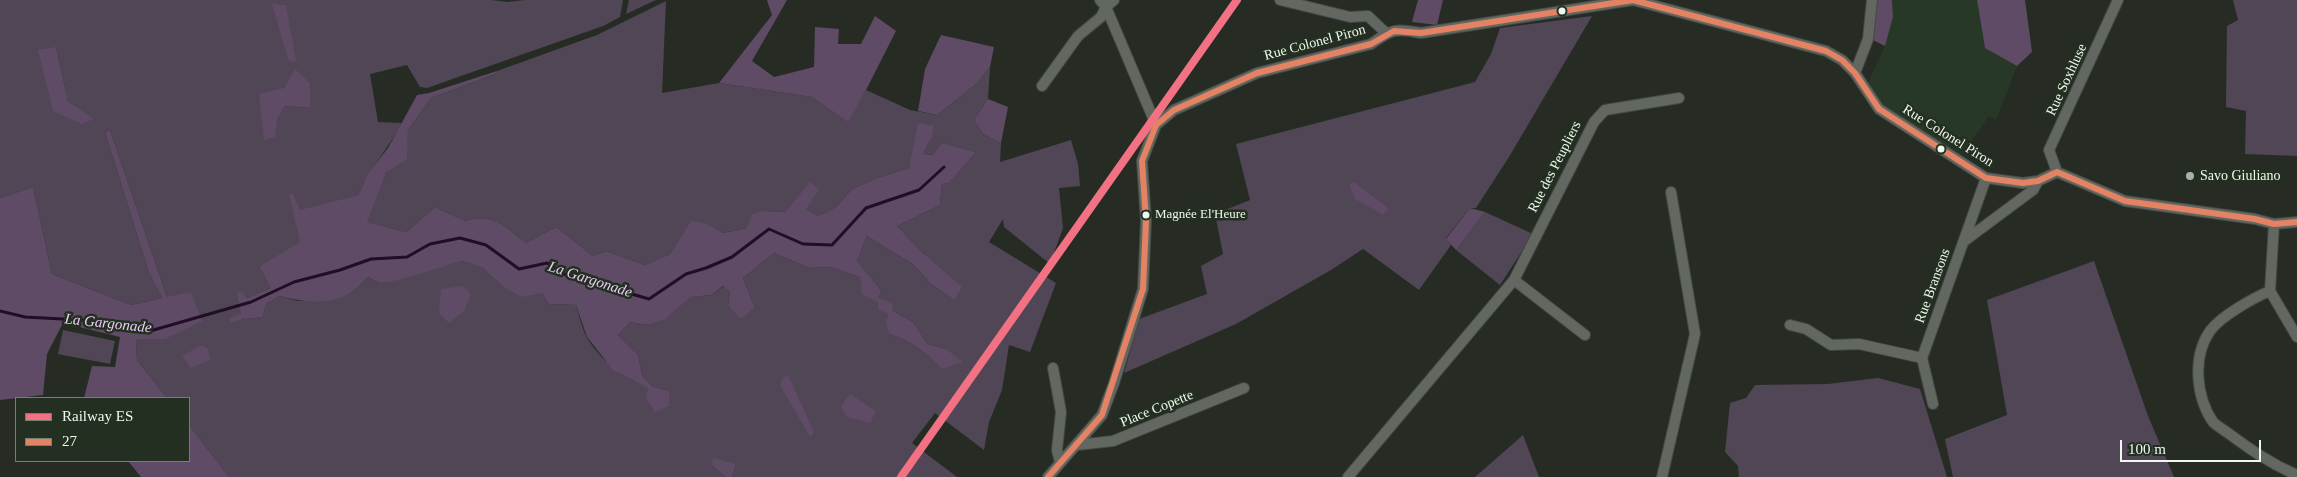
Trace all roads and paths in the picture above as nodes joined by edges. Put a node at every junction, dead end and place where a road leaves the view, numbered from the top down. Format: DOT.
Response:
graph roads {
  1 [pos="1280,0"];
  2 [pos="1872,0"];
  3 [pos="2118,0"];
  4 [pos="1107,2"];
  5 [pos="1613,2"];
  6 [pos="1386,34"];
  7 [pos="1854,73"];
  8 [pos="1042,86"];
  9 [pos="1679,98"];
  10 [pos="1156,126"];
  11 [pos="2057,172"];
  12 [pos="1986,178"];
  13 [pos="2038,180"];
  14 [pos="1671,192"];
  15 [pos="2297,222"];
  16 [pos="2274,224"];
  17 [pos="1962,242"];
  18 [pos="1514,280"];
  19 [pos="2270,291"];
  20 [pos="1790,325"];
  21 [pos="1585,335"];
  22 [pos="2297,337"];
  23 [pos="1922,358"];
  24 [pos="1053,368"];
  25 [pos="1244,388"];
  26 [pos="1934,404"];
  27 [pos="1077,445"];
  28 [pos="1060,462"];
  29 [pos="2297,475"];
  30 [pos="1048,477"];
  31 [pos="1348,477"];
  32 [pos="1662,477"];
  1 -- 6 [label="street"];
  2 -- 7 [label="street"];
  3 -- 11 [label="street, Rue Soxhluse"];
  4 -- 8 [label="street"];
  4 -- 10 [label="street"];
  5 -- 6 [label="street, Rue Colonel Piron"];
  5 -- 7 [label="street, Rue Colonel Piron"];
  6 -- 10 [label="street, Rue Colonel Piron"];
  7 -- 12 [label="street, Rue Colonel Piron"];
  9 -- 18 [label="street, Rue des Peupliers"];
  10 -- 27 [label="street, Rue Colonel Piron"];
  11 -- 13 [label="street, Rue Colonel Piron"];
  11 -- 16 [label="street"];
  12 -- 13 [label="street, Rue Colonel Piron"];
  12 -- 17 [label="street, Rue Bransons"];
  13 -- 17 [label="street"];
  14 -- 32 [label="street"];
  15 -- 16 [label="street"];
  16 -- 19 [label="street"];
  17 -- 23 [label="street, Rue Bransons"];
  18 -- 21 [label="street"];
  18 -- 31 [label="street, Rue des Peupliers"];
  19 -- 22 [label="street"];
  19 -- 29 [label="street"];
  20 -- 23 [label="street"];
  23 -- 26 [label="street"];
  24 -- 28 [label="street"];
  25 -- 27 [label="street, Place Copette"];
  27 -- 28 [label="street, Rue Colonel Piron"];
  28 -- 30 [label="street, Rue Colonel Piron"];
}
